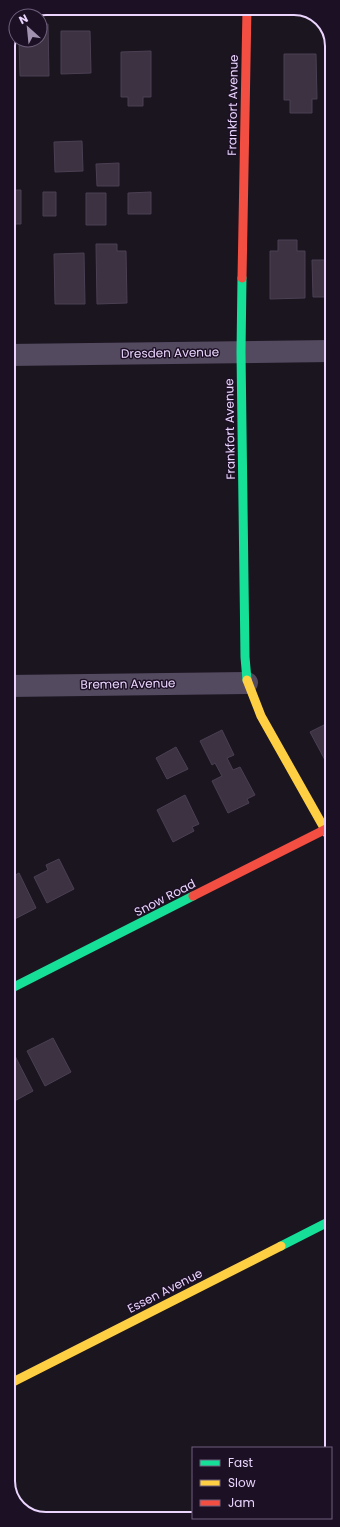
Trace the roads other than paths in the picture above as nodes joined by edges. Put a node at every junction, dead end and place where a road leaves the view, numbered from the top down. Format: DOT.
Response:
graph roads {
  1 [pos="247,15"];
  2 [pos="325,351"];
  3 [pos="241,352"];
  4 [pos="15,355"];
  5 [pos="247,683"];
  6 [pos="15,686"];
  7 [pos="325,823"];
  8 [pos="325,830"];
  9 [pos="15,986"];
  10 [pos="325,1224"];
  11 [pos="15,1381"];
  1 -- 3 [label="street, Frankfort Avenue"];
  2 -- 3 [label="street, Dresden Avenue"];
  3 -- 4 [label="street, Dresden Avenue"];
  3 -- 5 [label="street, Frankfort Avenue"];
  5 -- 6 [label="street, Bremen Avenue"];
  5 -- 7 [label="street, Frankfort Avenue"];
  8 -- 9 [label="street, Snow Road"];
  10 -- 11 [label="street, Essen Avenue"];
}
